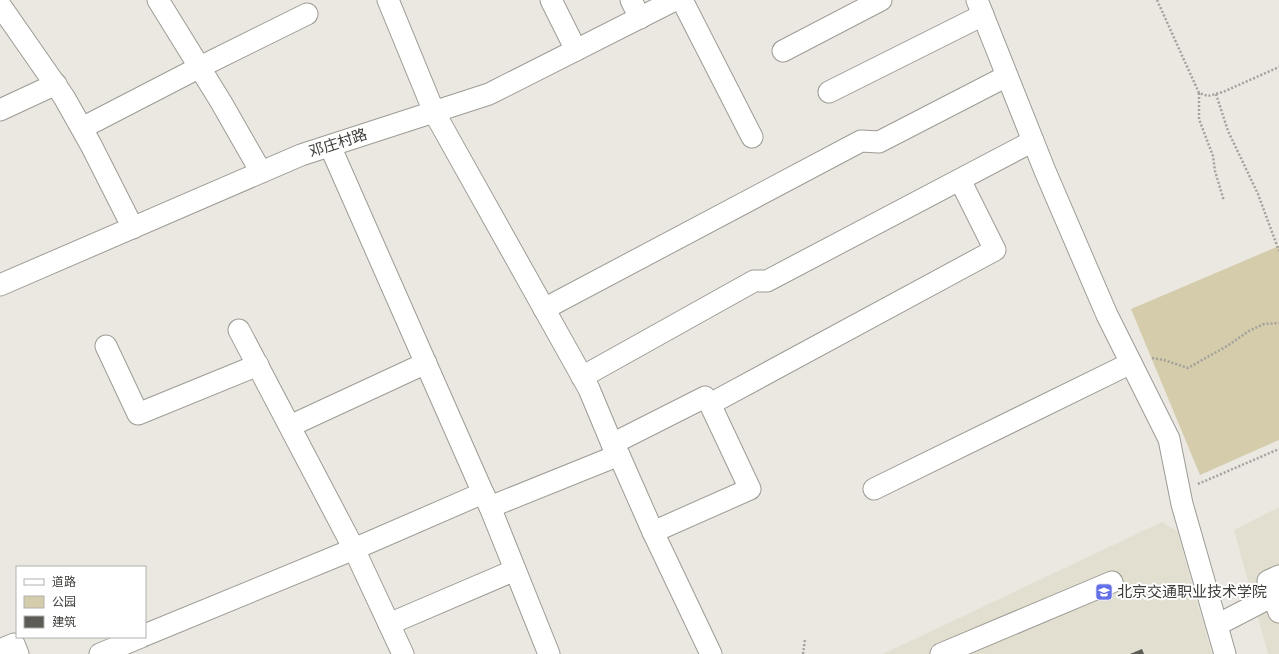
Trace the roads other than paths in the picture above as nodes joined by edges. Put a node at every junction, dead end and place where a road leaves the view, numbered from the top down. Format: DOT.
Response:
graph roads {
  1 [pos="158,0"];
  2 [pos="388,0"];
  3 [pos="551,0"];
  4 [pos="675,0"];
  5 [pos="682,0"];
  6 [pos="881,0"];
  7 [pos="0,5"];
  8 [pos="980,7"];
  9 [pos="635,9"];
  10 [pos="307,14"];
  11 [pos="576,50"];
  12 [pos="783,51"];
  13 [pos="200,67"];
  14 [pos="1007,76"];
  15 [pos="56,84"];
  16 [pos="829,92"];
  17 [pos="0,110"];
  18 [pos="434,112"];
  19 [pos="82,128"];
  20 [pos="752,137"];
  21 [pos="1033,141"];
  22 [pos="330,146"];
  23 [pos="261,172"];
  24 [pos="960,180"];
  25 [pos="133,228"];
  26 [pos="0,285"];
  27 [pos="544,309"];
  28 [pos="239,330"];
  29 [pos="106,346"];
  30 [pos="426,363"];
  31 [pos="1131,363"];
  32 [pos="258,365"];
  33 [pos="582,377"];
  34 [pos="710,404"];
  35 [pos="290,426"];
  36 [pos="615,449"];
  37 [pos="874,489"];
  38 [pos="486,500"];
  39 [pos="653,532"];
  40 [pos="354,549"];
  41 [pos="515,570"];
  42 [pos="1279,576"];
  43 [pos="1112,582"];
  44 [pos="1276,604"];
  45 [pos="389,624"];
  46 [pos="1216,625"];
  47 [pos="146,636"];
  48 [pos="139,638"];
  49 [pos="0,650"];
  50 [pos="18,654"];
  51 [pos="100,654"];
  52 [pos="403,654"];
  53 [pos="549,654"];
  54 [pos="711,654"];
  55 [pos="941,654"];
  56 [pos="1225,654"];
  1 -- 13 [label="street"];
  2 -- 18 [label="street"];
  3 -- 11 [label="street"];
  4 -- 9 [label="street, 邓庄村路"];
  5 -- 20 [label="street"];
  6 -- 12 [label="street"];
  7 -- 15 [label="street"];
  8 -- 14 [label="street"];
  8 -- 16 [label="street"];
  9 -- 11 [label="street, 邓庄村路"];
  10 -- 13 [label="street"];
  11 -- 18 [label="street, 邓庄村路"];
  13 -- 19 [label="street"];
  13 -- 23 [label="street"];
  14 -- 21 [label="street"];
  14 -- 27 [label="street"];
  15 -- 17 [label="street"];
  15 -- 19 [label="street"];
  18 -- 22 [label="street, 邓庄村路"];
  18 -- 27 [label="street"];
  19 -- 25 [label="street"];
  21 -- 24 [label="street"];
  21 -- 31 [label="street"];
  22 -- 23 [label="street, 邓庄村路"];
  22 -- 30 [label="street"];
  23 -- 25 [label="street, 邓庄村路"];
  24 -- 33 [label="street"];
  24 -- 34 [label="street"];
  25 -- 26 [label="street, 邓庄村路"];
  27 -- 33 [label="street"];
  28 -- 32 [label="street"];
  29 -- 32 [label="street"];
  30 -- 35 [label="street"];
  30 -- 38 [label="street"];
  31 -- 37 [label="street"];
  31 -- 46 [label="street"];
  32 -- 35 [label="street"];
  33 -- 36 [label="street"];
  34 -- 36 [label="street"];
  34 -- 39 [label="street"];
  35 -- 40 [label="street"];
  36 -- 38 [label="street"];
  36 -- 39 [label="street"];
  38 -- 40 [label="street"];
  38 -- 41 [label="street"];
  39 -- 54 [label="street"];
  40 -- 45 [label="street"];
  40 -- 47 [label="street"];
  41 -- 45 [label="street"];
  41 -- 53 [label="street"];
  42 -- 44 [label="street"];
  43 -- 55 [label="street"];
  44 -- 46 [label="street"];
  45 -- 52 [label="street"];
  46 -- 56 [label="street"];
  48 -- 51 [label="street"];
  49 -- 50 [label="street"];
}
